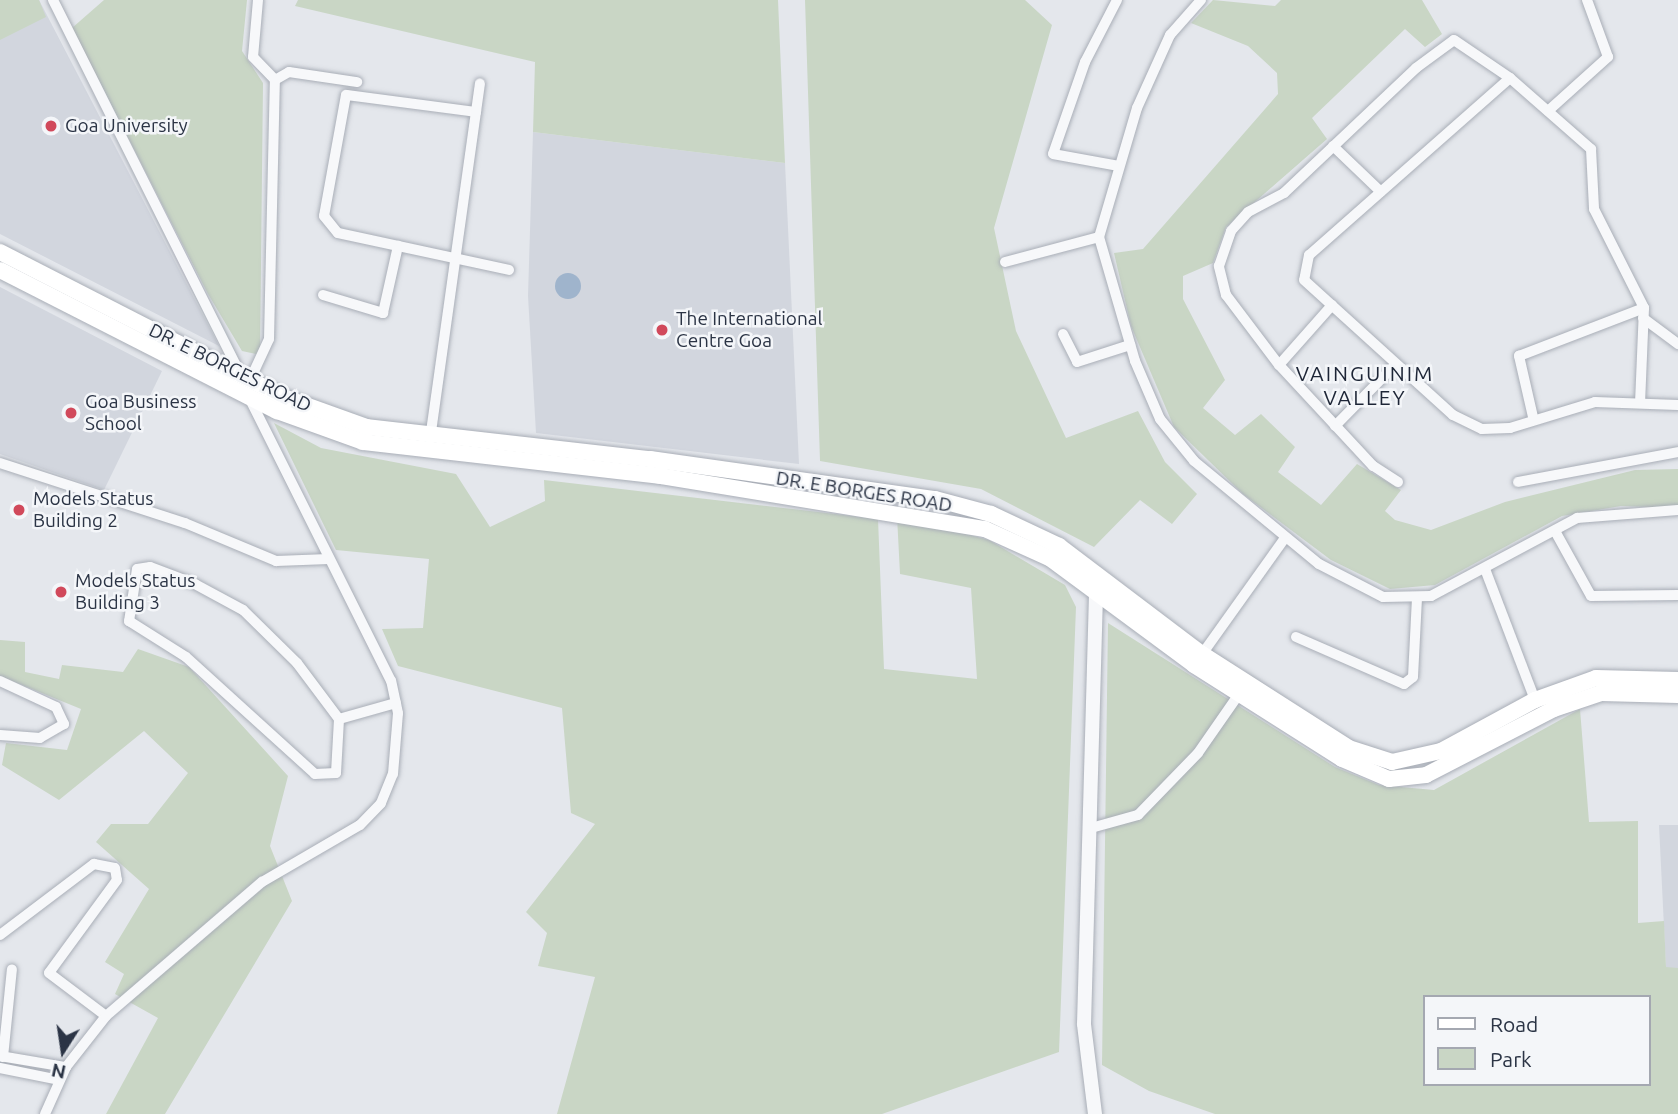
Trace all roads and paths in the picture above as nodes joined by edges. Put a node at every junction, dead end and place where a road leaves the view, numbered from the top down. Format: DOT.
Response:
graph roads {
  1 [pos="53,0"];
  2 [pos="258,0"];
  3 [pos="1117,0"];
  4 [pos="1201,0"];
  5 [pos="1587,0"];
  6 [pos="1510,78"];
  7 [pos="275,80"];
  8 [pos="357,82"];
  9 [pos="480,83"];
  10 [pos="1548,111"];
  11 [pos="476,112"];
  12 [pos="1333,146"];
  13 [pos="1119,166"];
  14 [pos="1381,192"];
  15 [pos="1100,237"];
  16 [pos="398,246"];
  17 [pos="0,252"];
  18 [pos="457,258"];
  19 [pos="1005,262"];
  20 [pos="0,270"];
  21 [pos="509,270"];
  22 [pos="323,295"];
  23 [pos="1332,305"];
  24 [pos="1643,313"];
  25 [pos="1063,334"];
  26 [pos="1678,344"];
  27 [pos="1130,345"];
  28 [pos="1396,364"];
  29 [pos="1279,365"];
  30 [pos="247,384"];
  31 [pos="1640,403"];
  32 [pos="1678,405"];
  33 [pos="1533,417"];
  34 [pos="1335,426"];
  35 [pos="430,439"];
  36 [pos="1678,452"];
  37 [pos="0,463"];
  38 [pos="1398,482"];
  39 [pos="1518,482"];
  40 [pos="1678,510"];
  41 [pos="1555,531"];
  42 [pos="1285,538"];
  43 [pos="329,559"];
  44 [pos="1485,569"];
  45 [pos="1096,591"];
  46 [pos="1678,595"];
  47 [pos="1417,599"];
  48 [pos="1296,637"];
  49 [pos="1198,660"];
  50 [pos="1678,680"];
  51 [pos="0,681"];
  52 [pos="1239,694"];
  53 [pos="1678,695"];
  54 [pos="1535,700"];
  55 [pos="396,703"];
  56 [pos="339,719"];
  57 [pos="0,735"];
  58 [pos="1091,828"];
  59 [pos="0,935"];
  60 [pos="12,969"];
  61 [pos="106,1016"];
  62 [pos="1,1060"];
  63 [pos="66,1067"];
  64 [pos="59,1080"];
  65 [pos="45,1114"];
  66 [pos="1095,1114"];
  1 -- 30 [label="street"];
  2 -- 7 [label="street"];
  3 -- 13 [label="street"];
  4 -- 13 [label="street"];
  5 -- 10 [label="street"];
  6 -- 10 [label="street"];
  6 -- 12 [label="street"];
  6 -- 14 [label="street"];
  7 -- 8 [label="street"];
  7 -- 30 [label="street"];
  9 -- 11 [label="street"];
  10 -- 24 [label="street"];
  11 -- 16 [label="street"];
  11 -- 18 [label="street"];
  12 -- 14 [label="street"];
  12 -- 29 [label="street"];
  13 -- 15 [label="street"];
  14 -- 23 [label="street"];
  15 -- 19 [label="street"];
  15 -- 27 [label="street"];
  16 -- 18 [label="street"];
  16 -- 22 [label="street"];
  17 -- 30 [label="main road, DR. E BORGES ROAD"];
  18 -- 21 [label="street"];
  18 -- 35 [label="street"];
  20 -- 30 [label="main road, DR. E BORGES ROAD"];
  23 -- 28 [label="street"];
  23 -- 29 [label="street"];
  24 -- 26 [label="street"];
  24 -- 31 [label="street"];
  24 -- 33 [label="street"];
  25 -- 27 [label="street"];
  27 -- 42 [label="street"];
  28 -- 33 [label="street"];
  28 -- 34 [label="street"];
  29 -- 34 [label="street"];
  30 -- 35 [label="main road, DR. E BORGES ROAD"];
  30 -- 43 [label="street"];
  30 -- 45 [label="main road, DR. E BORGES ROAD"];
  31 -- 32 [label="street"];
  31 -- 33 [label="street"];
  34 -- 38 [label="street"];
  35 -- 49 [label="main road, DR. E BORGES ROAD"];
  36 -- 39 [label="street"];
  37 -- 43 [label="street"];
  40 -- 41 [label="street"];
  41 -- 44 [label="street"];
  41 -- 46 [label="street"];
  42 -- 47 [label="street"];
  42 -- 49 [label="street"];
  43 -- 55 [label="street"];
  44 -- 47 [label="street"];
  44 -- 54 [label="street"];
  45 -- 49 [label="main road, DR. E BORGES ROAD"];
  45 -- 58 [label="street"];
  47 -- 48 [label="street"];
  49 -- 52 [label="main road, DR. E BORGES ROAD"];
  49 -- 54 [label="main road, DR. E BORGES ROAD"];
  50 -- 54 [label="main road, DR. E BORGES ROAD"];
  51 -- 57 [label="street"];
  52 -- 53 [label="main road, DR. E BORGES ROAD"];
  52 -- 58 [label="street"];
  55 -- 56 [label="street"];
  55 -- 61 [label="street"];
  56 -- 56 [label="street"];
  58 -- 66 [label="street"];
  59 -- 61 [label="street"];
  60 -- 62 [label="street"];
  61 -- 63 [label="street"];
  62 -- 63 [label="street"];
  62 -- 64 [label="street"];
  63 -- 64 [label="street"];
  64 -- 65 [label="street"];
}
